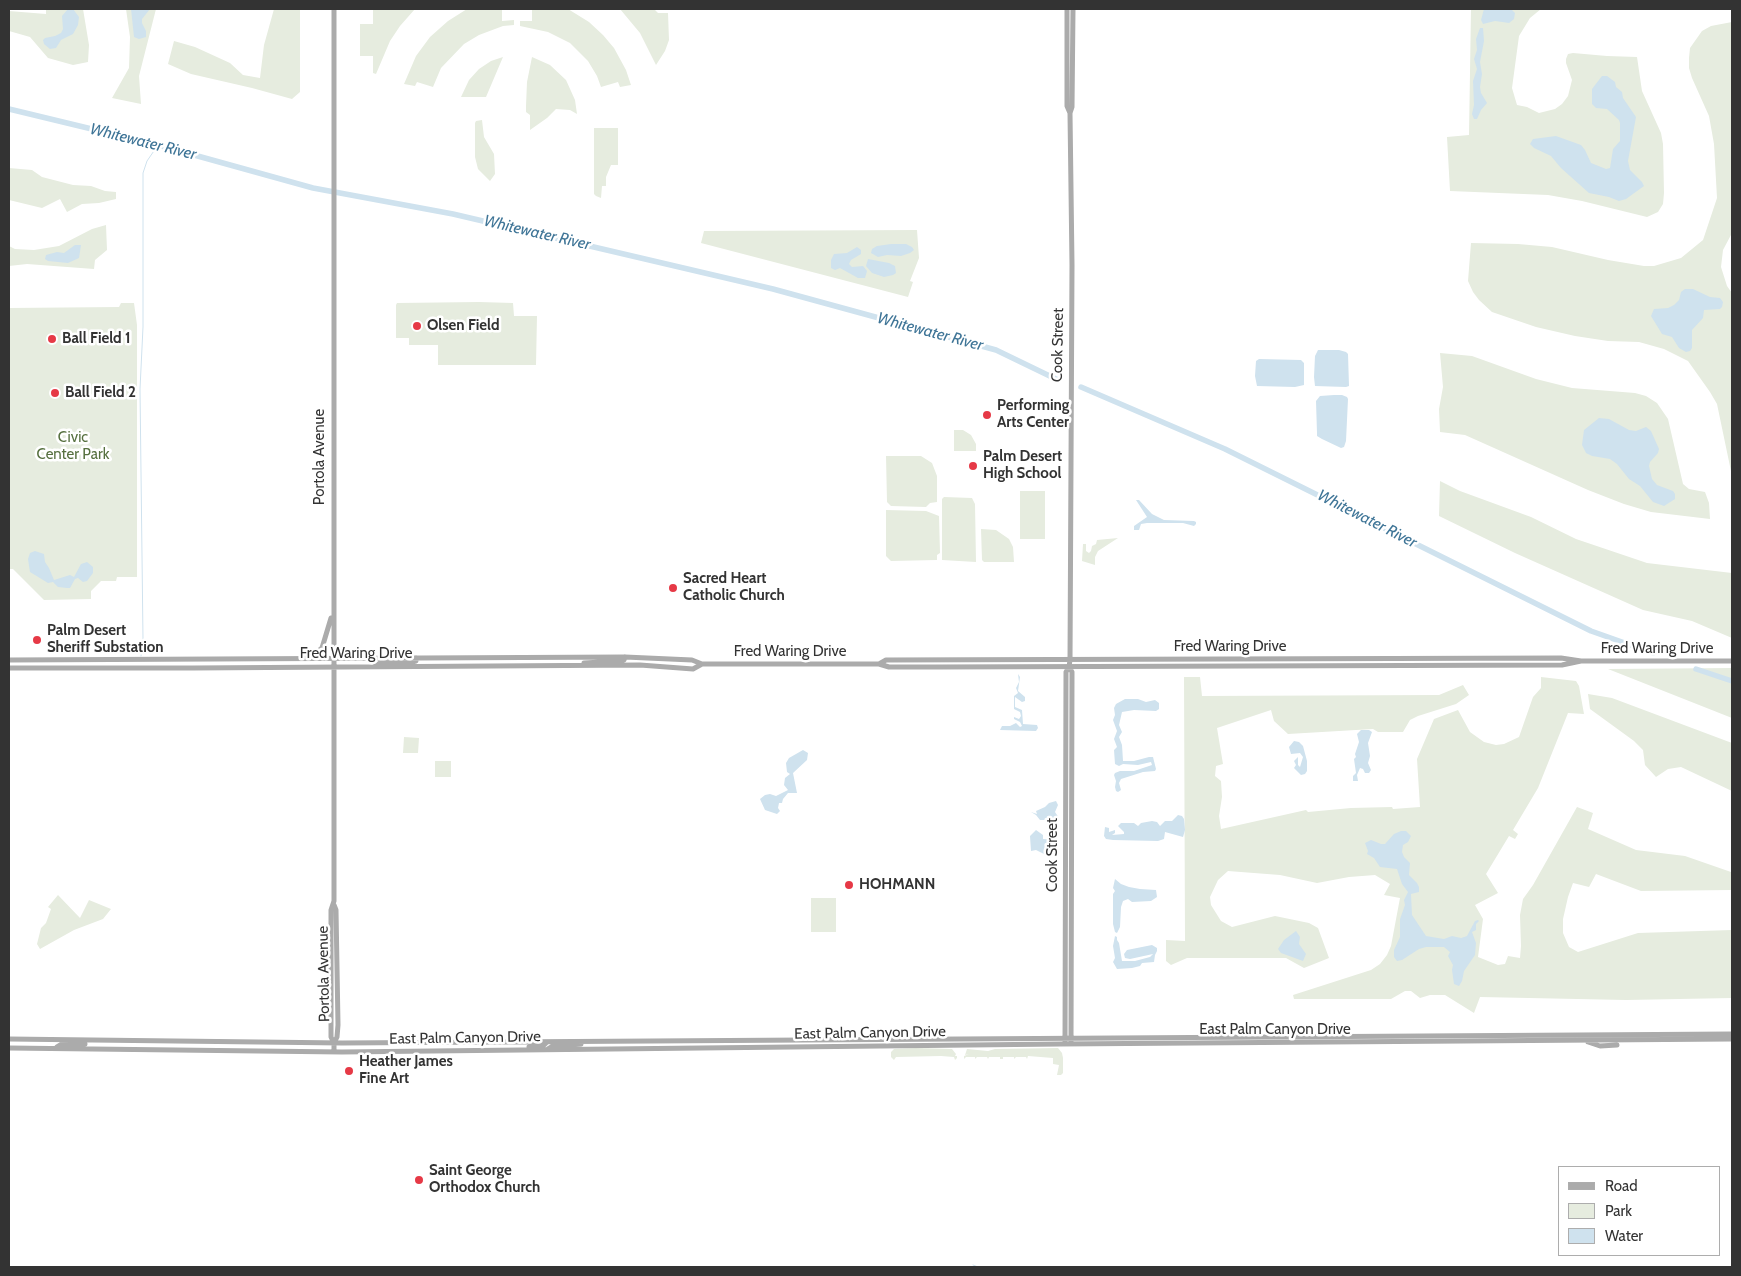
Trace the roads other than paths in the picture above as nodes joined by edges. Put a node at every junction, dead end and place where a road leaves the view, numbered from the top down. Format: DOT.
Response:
graph roads {
  1 [pos="334,9"];
  2 [pos="1066,9"];
  3 [pos="1073,9"];
  4 [pos="1070,113"];
  5 [pos="333,611"];
  6 [pos="286,658"];
  7 [pos="334,658"];
  8 [pos="416,658"];
  9 [pos="542,658"];
  10 [pos="625,658"];
  11 [pos="1351,659"];
  12 [pos="1443,659"];
  13 [pos="9,660"];
  14 [pos="975,660"];
  15 [pos="1013,660"];
  16 [pos="1070,660"];
  17 [pos="1161,660"];
  18 [pos="1581,661"];
  19 [pos="1732,661"];
  20 [pos="702,664"];
  21 [pos="879,664"];
  22 [pos="579,665"];
  23 [pos="1398,665"];
  24 [pos="334,666"];
  25 [pos="374,666"];
  26 [pos="513,666"];
  27 [pos="1307,666"];
  28 [pos="936,667"];
  29 [pos="983,667"];
  30 [pos="1069,667"];
  31 [pos="1113,667"];
  32 [pos="9,668"];
  33 [pos="334,905"];
  34 [pos="334,1008"];
  35 [pos="1732,1034"];
  36 [pos="1732,1039"];
  37 [pos="9,1040"];
  38 [pos="92,1040"];
  39 [pos="1583,1040"];
  40 [pos="1068,1041"];
  41 [pos="547,1042"];
  42 [pos="594,1042"];
  43 [pos="334,1043"];
  44 [pos="1617,1045"];
  45 [pos="9,1048"];
  46 [pos="56,1048"];
  47 [pos="506,1050"];
  48 [pos="548,1050"];
  49 [pos="334,1052"];
  1 -- 5 [label="main road, Portola Avenue"];
  2 -- 4 [label="main road, Cook Street"];
  3 -- 4 [label="main road, Cook Street"];
  4 -- 16 [label="main road, Cook Street"];
  5 -- 6 [label="main road"];
  5 -- 7 [label="main road, Portola Avenue"];
  6 -- 7 [label="main road, Fred Waring Drive"];
  6 -- 13 [label="main road, Fred Waring Drive"];
  7 -- 8 [label="main road, Fred Waring Drive"];
  7 -- 24 [label="main road, Portola Avenue"];
  8 -- 9 [label="main road, Fred Waring Drive"];
  8 -- 25 [label="main road"];
  9 -- 10 [label="main road, Fred Waring Drive"];
  9 -- 26 [label="main road"];
  10 -- 20 [label="main road, Fred Waring Drive"];
  10 -- 22 [label="main road"];
  11 -- 12 [label="main road, Fred Waring Drive"];
  11 -- 17 [label="main road, Fred Waring Drive"];
  11 -- 27 [label="main road"];
  12 -- 18 [label="main road, Fred Waring Drive"];
  12 -- 23 [label="main road"];
  14 -- 15 [label="main road, Fred Waring Drive"];
  14 -- 21 [label="main road, Fred Waring Drive"];
  14 -- 28 [label="main road"];
  15 -- 16 [label="main road, Fred Waring Drive"];
  15 -- 29 [label="main road"];
  16 -- 17 [label="main road, Fred Waring Drive"];
  16 -- 30 [label="main road, Cook Street"];
  17 -- 31 [label="main road"];
  18 -- 19 [label="main road, Fred Waring Drive"];
  18 -- 23 [label="main road, Fred Waring Drive"];
  20 -- 21 [label="main road, Fred Waring Drive"];
  20 -- 22 [label="main road, Fred Waring Drive"];
  21 -- 28 [label="main road, Fred Waring Drive"];
  22 -- 26 [label="main road, Fred Waring Drive"];
  23 -- 27 [label="main road, Fred Waring Drive"];
  24 -- 25 [label="main road, Fred Waring Drive"];
  24 -- 32 [label="main road, Fred Waring Drive"];
  24 -- 33 [label="main road, Portola Avenue"];
  25 -- 26 [label="main road, Fred Waring Drive"];
  27 -- 31 [label="main road, Fred Waring Drive"];
  28 -- 29 [label="main road, Fred Waring Drive"];
  29 -- 30 [label="main road, Fred Waring Drive"];
  30 -- 31 [label="main road, Fred Waring Drive"];
  30 -- 40 [label="main road, Cook Street"];
  33 -- 34 [label="main road, Portola Avenue"];
  33 -- 34 [label="main road, Portola Avenue"];
  34 -- 43 [label="main road, Portola Avenue"];
  34 -- 43 [label="main road, Portola Avenue"];
  35 -- 40 [label="main road, East Palm Canyon Drive"];
  36 -- 39 [label="main road, East Palm Canyon Drive"];
  37 -- 38 [label="main road, East Palm Canyon Drive"];
  38 -- 43 [label="main road, East Palm Canyon Drive"];
  38 -- 46 [label="main road"];
  39 -- 40 [label="main road, East Palm Canyon Drive"];
  39 -- 44 [label="main road"];
  40 -- 42 [label="main road, East Palm Canyon Drive"];
  40 -- 48 [label="main road, East Palm Canyon Drive"];
  41 -- 42 [label="main road, East Palm Canyon Drive"];
  41 -- 43 [label="main road, East Palm Canyon Drive"];
  41 -- 47 [label="main road"];
  42 -- 48 [label="main road"];
  43 -- 49 [label="main road, Portola Avenue"];
  45 -- 46 [label="main road, East Palm Canyon Drive"];
  46 -- 49 [label="main road, East Palm Canyon Drive"];
  47 -- 48 [label="main road, East Palm Canyon Drive"];
  47 -- 49 [label="main road, East Palm Canyon Drive"];
}
